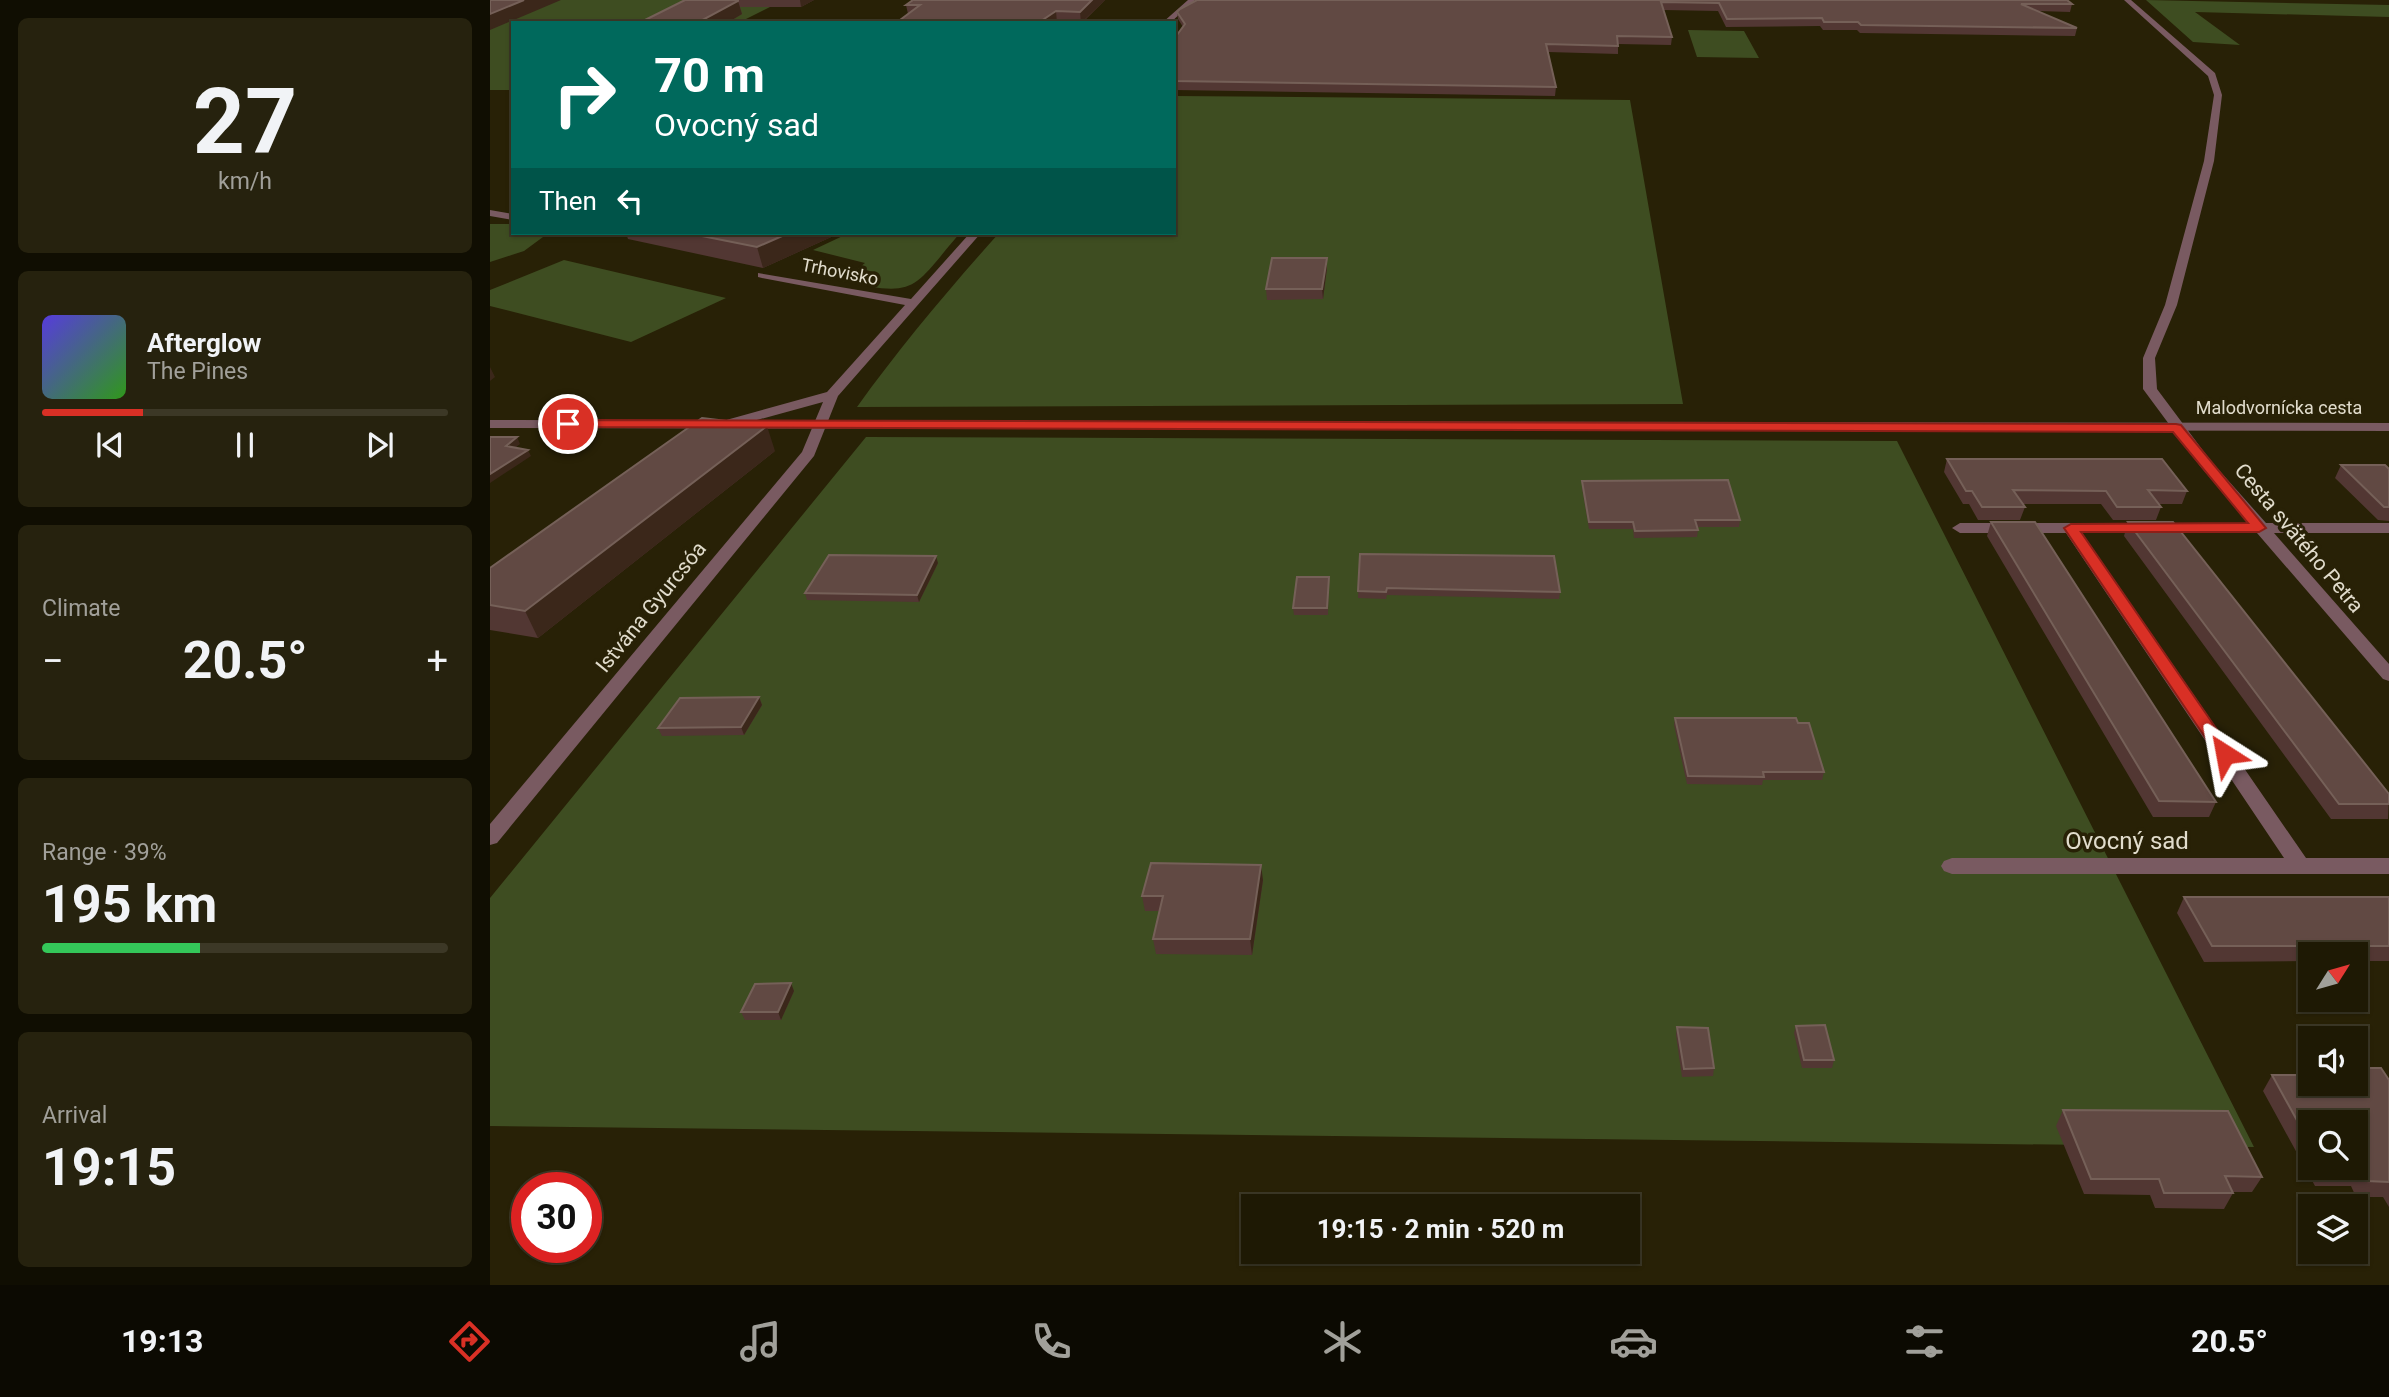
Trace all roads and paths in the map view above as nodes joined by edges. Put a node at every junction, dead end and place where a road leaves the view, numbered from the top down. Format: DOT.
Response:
graph roads {
  1 [pos="1192,0"];
  2 [pos="2127,0"];
  3 [pos="1167,21"];
  4 [pos="490,212"];
  5 [pos="511,217"];
  6 [pos="974,235"];
  7 [pos="762,275"];
  8 [pos="911,303"];
  9 [pos="832,395"];
  10 [pos="490,424"];
  11 [pos="724,425"];
  12 [pos="820,426"];
  13 [pos="2389,427"];
  14 [pos="2176,428"];
  15 [pos="1960,528"];
  16 [pos="2071,528"];
  17 [pos="2259,528"];
  18 [pos="2389,528"];
  19 [pos="2389,675"];
  20 [pos="490,838"];
  21 [pos="1952,866"];
  22 [pos="2389,866"];
  23 [pos="2301,867"];
  1 -- 3 [label="street"];
  2 -- 14 [label="street, Cesta svätého Petra"];
  4 -- 5 [label="street"];
  6 -- 8 [label="street, Istvána Gyurcsóa"];
  7 -- 8 [label="street, Trhovisko"];
  8 -- 9 [label="street, Istvána Gyurcsóa"];
  9 -- 11 [label="street"];
  9 -- 12 [label="street, Istvána Gyurcsóa"];
  10 -- 11 [label="street, Malodvornícka cesta"];
  11 -- 12 [label="street, Malodvornícka cesta"];
  12 -- 14 [label="street, Malodvornícka cesta"];
  12 -- 20 [label="street, Istvána Gyurcsóa"];
  13 -- 14 [label="street, Malodvornícka cesta"];
  14 -- 17 [label="street, Cesta svätého Petra"];
  15 -- 16 [label="street"];
  16 -- 17 [label="street"];
  16 -- 23 [label="street"];
  17 -- 18 [label="street"];
  17 -- 19 [label="street, Cesta svätého Petra"];
  21 -- 23 [label="street, Ovocný sad"];
  22 -- 23 [label="street, Ovocný sad"];
}
